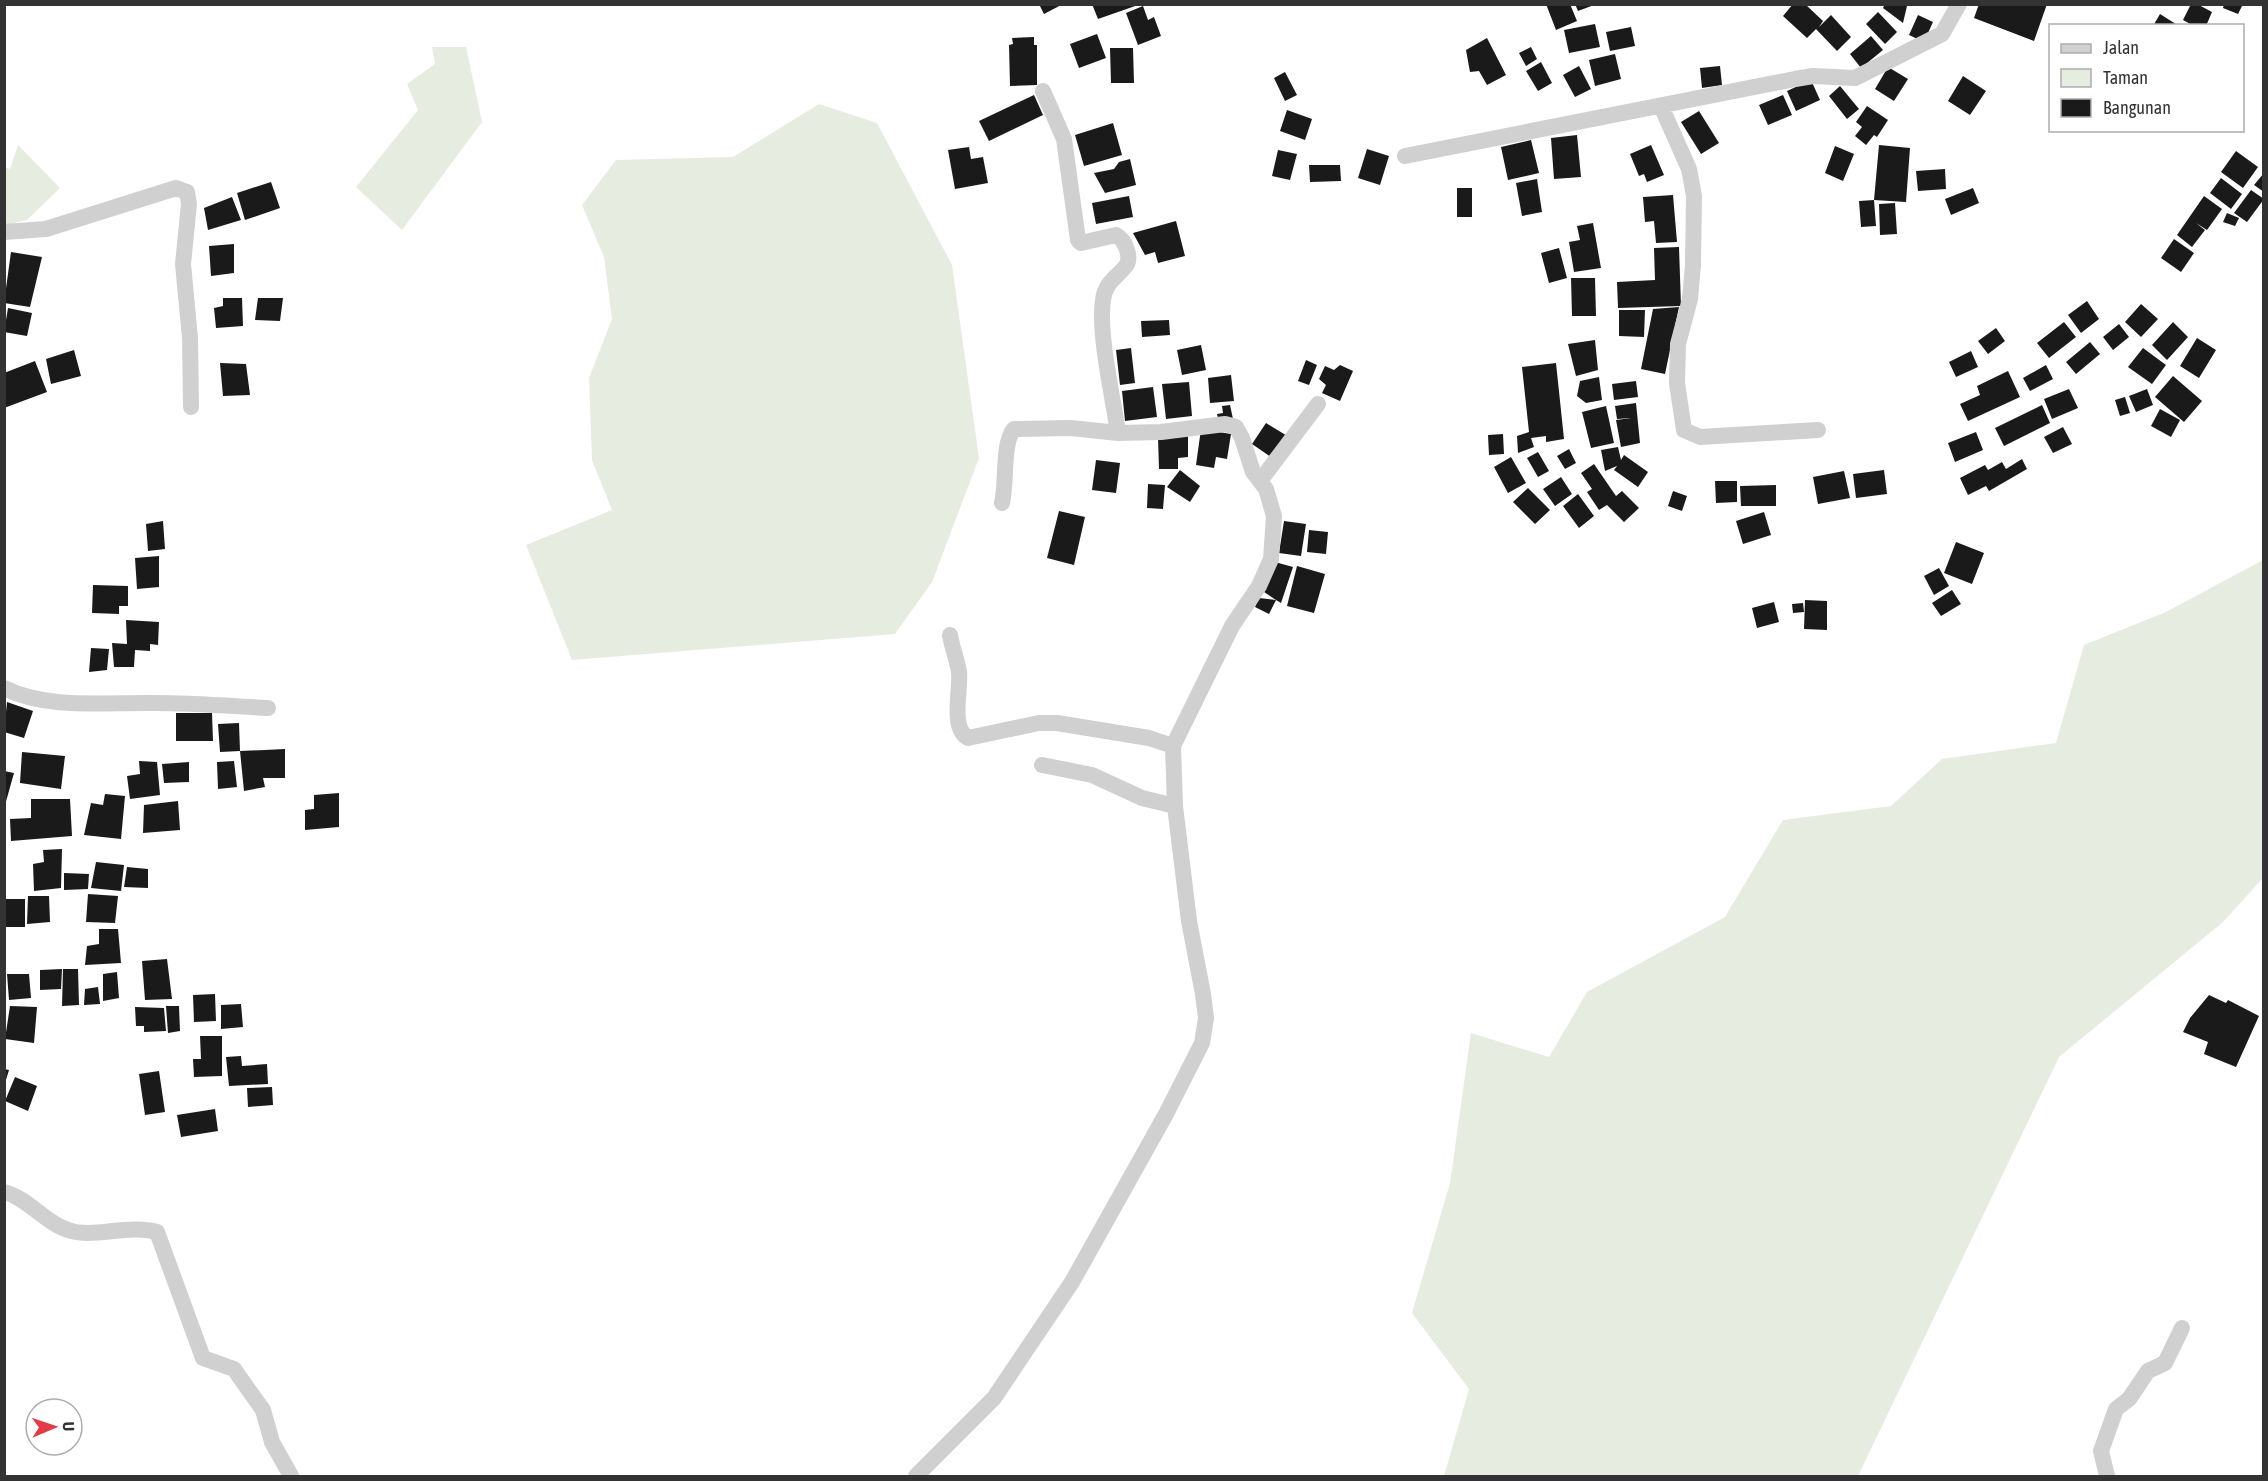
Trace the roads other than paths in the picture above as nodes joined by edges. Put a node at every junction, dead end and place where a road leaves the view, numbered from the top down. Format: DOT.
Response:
graph roads {
  1 [pos="1959,4"];
  2 [pos="1043,91"];
  3 [pos="1661,106"];
  4 [pos="1405,156"];
  5 [pos="4,232"];
  6 [pos="1318,404"];
  7 [pos="191,406"];
  8 [pos="1818,430"];
  9 [pos="1118,433"];
  10 [pos="1260,481"];
  11 [pos="1002,503"];
  12 [pos="950,635"];
  13 [pos="4,688"];
  14 [pos="268,708"];
  15 [pos="1173,746"];
  16 [pos="1042,765"];
  17 [pos="1175,806"];
  18 [pos="4,1192"];
  19 [pos="2182,1328"];
  20 [pos="291,1476"];
  21 [pos="916,1476"];
  22 [pos="2107,1476"];
  1 -- 3 [label="street"];
  2 -- 9 [label="street"];
  3 -- 4 [label="street"];
  3 -- 8 [label="street"];
  5 -- 7 [label="street"];
  6 -- 10 [label="street"];
  9 -- 10 [label="street"];
  9 -- 11 [label="street"];
  10 -- 15 [label="street"];
  12 -- 15 [label="street"];
  13 -- 14 [label="street"];
  15 -- 17 [label="street"];
  16 -- 17 [label="street"];
  17 -- 21 [label="street"];
  18 -- 20 [label="street"];
  19 -- 22 [label="street"];
}
